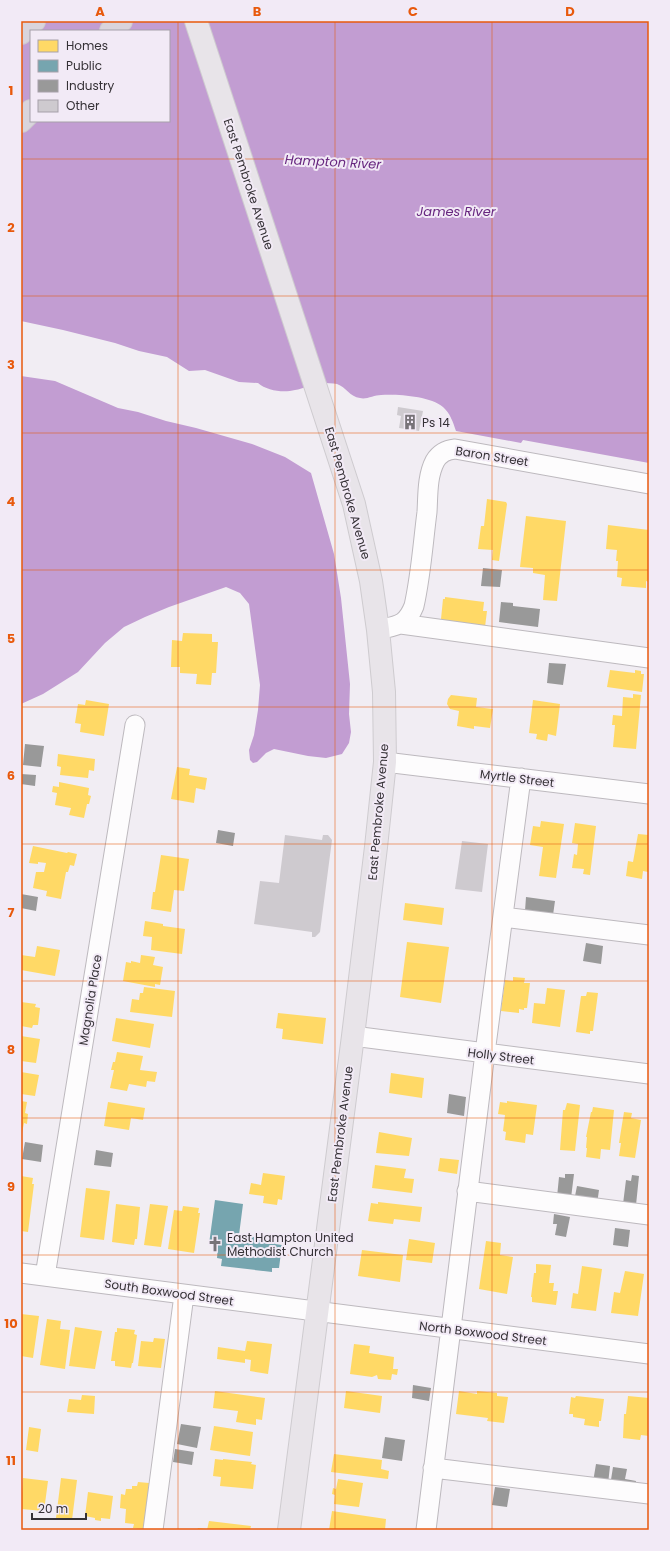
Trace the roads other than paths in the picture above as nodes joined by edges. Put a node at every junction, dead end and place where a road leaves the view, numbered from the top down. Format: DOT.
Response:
graph roads {
  1 [pos="34,21"];
  2 [pos="121,21"];
  3 [pos="196,21"];
  4 [pos="112,30"];
  5 [pos="21,34"];
  6 [pos="30,113"];
  7 [pos="21,122"];
  8 [pos="649,484"];
  9 [pos="402,624"];
  10 [pos="378,630"];
  11 [pos="649,658"];
  12 [pos="135,725"];
  13 [pos="385,762"];
  14 [pos="520,778"];
  15 [pos="649,794"];
  16 [pos="503,917"];
  17 [pos="649,935"];
  18 [pos="353,1036"];
  19 [pos="484,1053"];
  20 [pos="649,1074"];
  21 [pos="468,1191"];
  22 [pos="649,1215"];
  23 [pos="21,1273"];
  24 [pos="45,1276"];
  25 [pos="184,1295"];
  26 [pos="317,1312"];
  27 [pos="451,1328"];
  28 [pos="649,1354"];
  29 [pos="433,1468"];
  30 [pos="649,1494"];
  31 [pos="153,1530"];
  32 [pos="289,1530"];
  33 [pos="426,1530"];
  1 -- 5 [label="highway"];
  2 -- 4 [label="highway"];
  3 -- 10 [label="main road, East Pembroke Avenue"];
  6 -- 7 [label="highway"];
  8 -- 9 [label="street, Baron Street"];
  9 -- 10 [label="street"];
  9 -- 11 [label="street"];
  10 -- 13 [label="main road, East Pembroke Avenue"];
  12 -- 24 [label="street, Magnolia Place"];
  13 -- 14 [label="street, Myrtle Street"];
  13 -- 18 [label="main road, East Pembroke Avenue"];
  14 -- 15 [label="street, Myrtle Street"];
  14 -- 16 [label="street"];
  16 -- 17 [label="street"];
  16 -- 19 [label="street"];
  18 -- 19 [label="street, Holly Street"];
  18 -- 26 [label="main road, East Pembroke Avenue"];
  19 -- 20 [label="street, Holly Street"];
  19 -- 21 [label="street"];
  21 -- 22 [label="street"];
  21 -- 27 [label="street"];
  23 -- 24 [label="street, South Boxwood Street"];
  24 -- 25 [label="street, South Boxwood Street"];
  25 -- 26 [label="street, South Boxwood Street"];
  25 -- 31 [label="street"];
  26 -- 27 [label="street, North Boxwood Street"];
  26 -- 32 [label="main road, East Pembroke Avenue"];
  27 -- 28 [label="street, North Boxwood Street"];
  27 -- 29 [label="street"];
  29 -- 30 [label="street"];
  29 -- 33 [label="street"];
}
